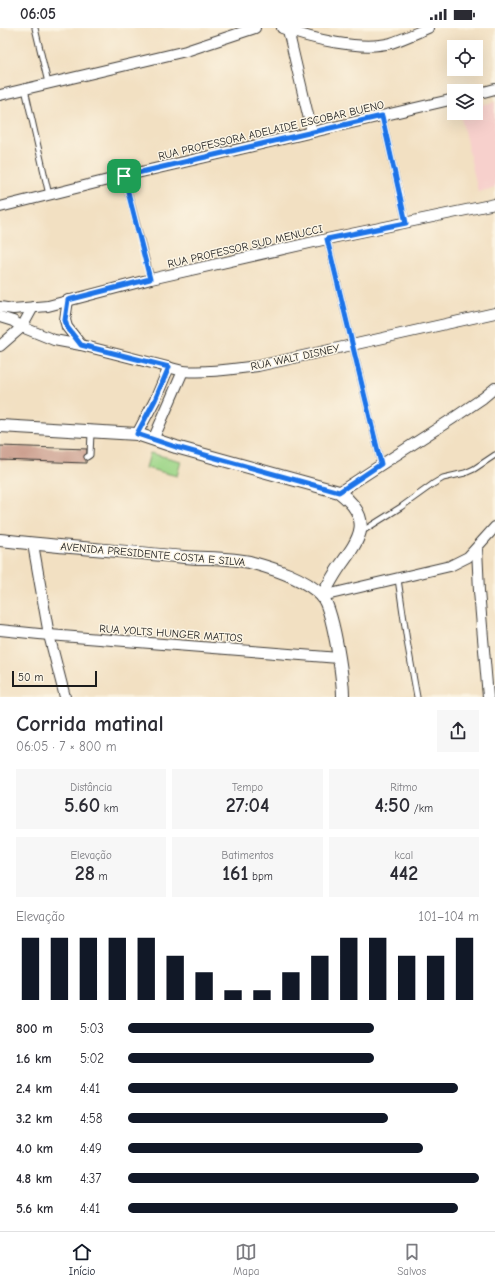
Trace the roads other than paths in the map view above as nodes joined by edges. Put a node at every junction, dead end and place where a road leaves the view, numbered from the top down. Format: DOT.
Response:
graph roads {
  1 [pos="35,28"];
  2 [pos="254,28"];
  3 [pos="428,28"];
  4 [pos="285,29"];
  5 [pos="48,83"];
  6 [pos="25,89"];
  7 [pos="495,89"];
  8 [pos="483,92"];
  9 [pos="0,95"];
  10 [pos="447,101"];
  11 [pos="382,116"];
  12 [pos="312,132"];
  13 [pos="124,176"];
  14 [pos="49,195"];
  15 [pos="495,204"];
  16 [pos="0,207"];
  17 [pos="406,223"];
  18 [pos="327,239"];
  19 [pos="150,279"];
  20 [pos="68,300"];
  21 [pos="0,307"];
  22 [pos="33,307"];
  23 [pos="495,313"];
  24 [pos="0,317"];
  25 [pos="22,328"];
  26 [pos="81,345"];
  27 [pos="0,346"];
  28 [pos="353,346"];
  29 [pos="169,367"];
  30 [pos="183,371"];
  31 [pos="495,388"];
  32 [pos="0,426"];
  33 [pos="91,433"];
  34 [pos="137,434"];
  35 [pos="153,440"];
  36 [pos="495,455"];
  37 [pos="86,457"];
  38 [pos="381,464"];
  39 [pos="339,492"];
  40 [pos="495,527"];
  41 [pos="360,532"];
  42 [pos="0,540"];
  43 [pos="33,544"];
  44 [pos="477,548"];
  45 [pos="398,579"];
  46 [pos="322,596"];
  47 [pos="0,630"];
  48 [pos="49,635"];
  49 [pos="340,658"];
  50 [pos="66,697"];
  51 [pos="343,697"];
  52 [pos="417,697"];
  53 [pos="488,697"];
  1 -- 5 [label="lane"];
  2 -- 5 [label="street"];
  3 -- 4 [label="street"];
  4 -- 12 [label="street"];
  5 -- 6 [label="street"];
  6 -- 9 [label="street"];
  6 -- 14 [label="lane"];
  7 -- 8 [label="street"];
  10 -- 11 [label="street, RUA PROFESSORA ADELAIDE ESCOBAR BUENO"];
  11 -- 12 [label="street, RUA PROFESSORA ADELAIDE ESCOBAR BUENO"];
  11 -- 17 [label="lane"];
  12 -- 13 [label="street, RUA PROFESSORA ADELAIDE ESCOBAR BUENO"];
  13 -- 14 [label="street, RUA PROFESSORA ADELAIDE ESCOBAR BUENO"];
  13 -- 19 [label="lane"];
  14 -- 16 [label="street, RUA PROFESSORA ADELAIDE ESCOBAR BUENO"];
  15 -- 17 [label="street, RUA PROFESSOR SUD MENUCCI"];
  17 -- 18 [label="street, RUA PROFESSOR SUD MENUCCI"];
  18 -- 19 [label="street, RUA PROFESSOR SUD MENUCCI"];
  18 -- 28 [label="lane"];
  19 -- 20 [label="street, RUA PROFESSOR SUD MENUCCI"];
  20 -- 22 [label="street, RUA PROFESSOR SUD MENUCCI"];
  20 -- 26 [label="street"];
  21 -- 22 [label="street, RUA PROFESSOR SUD MENUCCI"];
  22 -- 25 [label="street"];
  23 -- 28 [label="street, RUA WALT DISNEY"];
  24 -- 25 [label="street, RUA WALT DISNEY"];
  25 -- 26 [label="street, RUA WALT DISNEY"];
  25 -- 27 [label="street"];
  26 -- 29 [label="street, RUA WALT DISNEY"];
  28 -- 30 [label="street, RUA WALT DISNEY"];
  28 -- 38 [label="lane"];
  29 -- 30 [label="street, RUA WALT DISNEY"];
  29 -- 34 [label="street"];
  30 -- 35 [label="street"];
  31 -- 38 [label="street"];
  32 -- 33 [label="street"];
  33 -- 34 [label="street"];
  33 -- 37 [label="lane"];
  34 -- 35 [label="street"];
  35 -- 39 [label="street"];
  36 -- 41 [label="lane"];
  38 -- 39 [label="street"];
  39 -- 41 [label="street"];
  40 -- 44 [label="street"];
  41 -- 46 [label="street"];
  42 -- 43 [label="street, AVENIDA PRESIDENTE COSTA E SILVA"];
  43 -- 46 [label="street, AVENIDA PRESIDENTE COSTA E SILVA"];
  43 -- 48 [label="street"];
  44 -- 45 [label="street"];
  44 -- 53 [label="street"];
  45 -- 46 [label="street"];
  45 -- 52 [label="lane"];
  46 -- 49 [label="street"];
  47 -- 48 [label="street, RUA YOLTS HUNGER MATTOS"];
  48 -- 49 [label="street, RUA YOLTS HUNGER MATTOS"];
  48 -- 50 [label="street"];
  49 -- 51 [label="street"];
}
